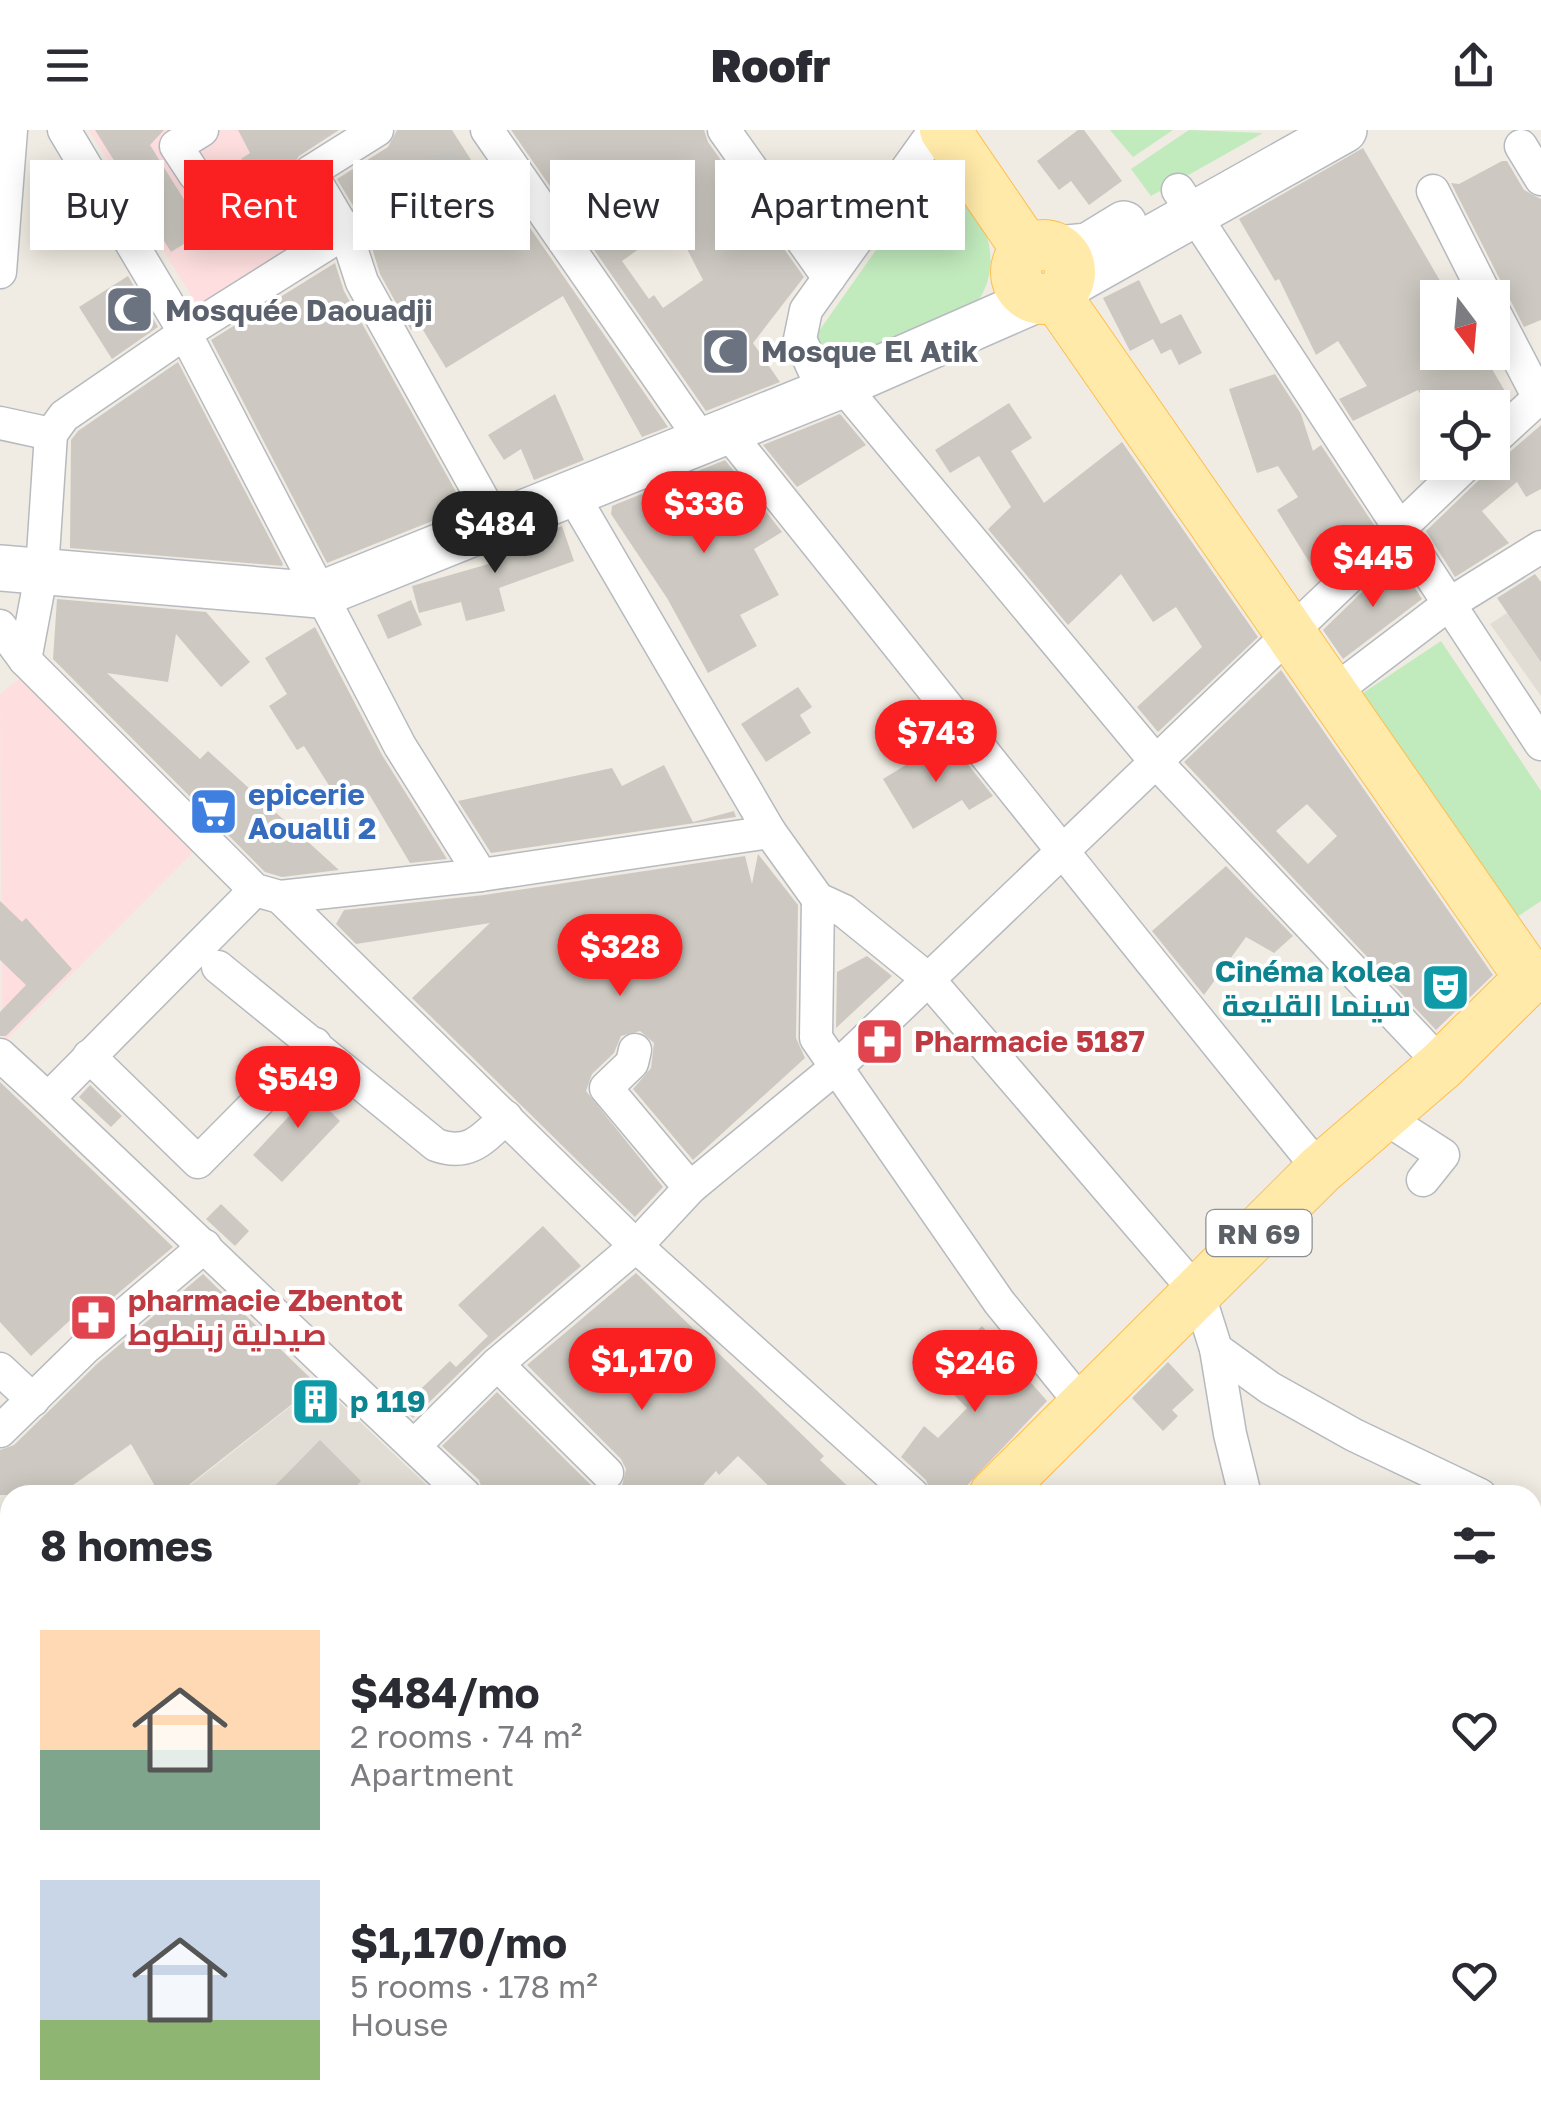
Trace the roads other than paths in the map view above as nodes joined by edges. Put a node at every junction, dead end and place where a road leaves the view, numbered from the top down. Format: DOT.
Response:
graph roads {
  1 [pos="11,130"];
  2 [pos="64,130"];
  3 [pos="202,130"];
  4 [pos="377,130"];
  5 [pos="724,130"];
  6 [pos="935,130"];
  7 [pos="945,130"];
  8 [pos="1285,130"];
  9 [pos="1344,130"];
  10 [pos="487,138"];
  11 [pos="1521,146"];
  12 [pos="185,160"];
  13 [pos="1541,178"];
  14 [pos="1432,191"];
  15 [pos="1187,203"];
  16 [pos="349,230"];
  17 [pos="0,272"];
  18 [pos="1049,276"];
  19 [pos="829,278"];
  20 [pos="1478,280"];
  21 [pos="185,332"];
  22 [pos="1510,341"];
  23 [pos="833,388"];
  24 [pos="1540,397"];
  25 [pos="0,423"];
  26 [pos="1510,424"];
  27 [pos="51,434"];
  28 [pos="713,434"];
  29 [pos="1450,480"];
  30 [pos="571,492"];
  31 [pos="497,525"];
  32 [pos="1397,529"];
  33 [pos="1541,547"];
  34 [pos="21,569"];
  35 [pos="319,596"];
  36 [pos="1448,604"];
  37 [pos="0,626"];
  38 [pos="1291,637"];
  39 [pos="12,668"];
  40 [pos="1332,693"];
  41 [pos="1541,744"];
  42 [pos="1157,763"];
  43 [pos="770,832"];
  44 [pos="1060,854"];
  45 [pos="481,875"];
  46 [pos="267,893"];
  47 [pos="818,899"];
  48 [pos="218,967"];
  49 [pos="1535,973"];
  50 [pos="928,979"];
  51 [pos="315,1044"];
  52 [pos="636,1050"];
  53 [pos="0,1056"];
  54 [pos="90,1056"];
  55 [pos="839,1064"];
  56 [pos="1442,1065"];
  57 [pos="48,1099"];
  58 [pos="1382,1116"];
  59 [pos="506,1118"];
  60 [pos="1320,1170"];
  61 [pos="1423,1180"];
  62 [pos="690,1188"];
  63 [pos="205,1246"];
  64 [pos="636,1246"];
  65 [pos="1199,1295"];
  66 [pos="1216,1350"];
  67 [pos="498,1364"];
  68 [pos="0,1369"];
  69 [pos="33,1400"];
  70 [pos="1085,1408"];
  71 [pos="0,1431"];
  72 [pos="414,1446"];
  73 [pos="607,1473"];
  74 [pos="455,1485"];
  75 [pos="902,1485"];
  76 [pos="1004,1485"];
  77 [pos="1243,1485"];
  78 [pos="1459,1485"];
  1 -- 17 [label="street"];
  2 -- 21 [label="street"];
  3 -- 12 [label="street"];
  4 -- 16 [label="street"];
  5 -- 19 [label="street"];
  6 -- 19 [label="street"];
  7 -- 18 [label="main road, RN 69"];
  8 -- 15 [label="main road"];
  9 -- 15 [label="main road"];
  10 -- 28 [label="street"];
  11 -- 13 [label="street"];
  14 -- 20 [label="street"];
  15 -- 18 [label="main road"];
  15 -- 32 [label="street"];
  16 -- 21 [label="street"];
  16 -- 31 [label="street"];
  18 -- 23 [label="main road"];
  18 -- 38 [label="main road, RN 69"];
  19 -- 23 [label="street"];
  21 -- 27 [label="street"];
  21 -- 35 [label="street"];
  22 -- 24 [label="street"];
  23 -- 28 [label="main road"];
  23 -- 42 [label="street"];
  24 -- 26 [label="street"];
  25 -- 27 [label="street"];
  27 -- 34 [label="street"];
  28 -- 30 [label="main road"];
  28 -- 44 [label="street"];
  29 -- 32 [label="street"];
  30 -- 31 [label="main road"];
  30 -- 43 [label="street"];
  31 -- 35 [label="main road"];
  32 -- 36 [label="street"];
  32 -- 38 [label="street"];
  33 -- 36 [label="street"];
  34 -- 35 [label="main road"];
  34 -- 39 [label="street"];
  35 -- 45 [label="street"];
  36 -- 40 [label="street"];
  36 -- 41 [label="street"];
  37 -- 39 [label="street"];
  38 -- 40 [label="main road, RN 69"];
  38 -- 42 [label="street"];
  39 -- 46 [label="street"];
  40 -- 49 [label="main road, RN 69"];
  42 -- 44 [label="street"];
  42 -- 56 [label="street"];
  43 -- 45 [label="street"];
  43 -- 47 [label="street"];
  44 -- 50 [label="street"];
  44 -- 60 [label="street"];
  45 -- 46 [label="street"];
  46 -- 54 [label="street"];
  46 -- 59 [label="street"];
  47 -- 50 [label="street"];
  47 -- 55 [label="street"];
  48 -- 51 [label="street"];
  49 -- 56 [label="main road, RN 69"];
  50 -- 55 [label="street"];
  50 -- 65 [label="street"];
  51 -- 54 [label="street"];
  51 -- 59 [label="street"];
  52 -- 62 [label="street"];
  53 -- 57 [label="street"];
  54 -- 57 [label="street"];
  55 -- 62 [label="street"];
  55 -- 70 [label="street"];
  56 -- 58 [label="main road, RN 69"];
  57 -- 63 [label="street"];
  58 -- 60 [label="main road, RN 69"];
  58 -- 61 [label="street"];
  59 -- 64 [label="street"];
  60 -- 65 [label="main road, RN 69"];
  62 -- 64 [label="street"];
  63 -- 69 [label="street"];
  63 -- 72 [label="street"];
  64 -- 67 [label="street"];
  64 -- 75 [label="street"];
  65 -- 66 [label="street"];
  65 -- 70 [label="main road, RN 69"];
  66 -- 77 [label="street"];
  66 -- 78 [label="street"];
  67 -- 72 [label="street"];
  67 -- 73 [label="street"];
  68 -- 69 [label="street"];
  69 -- 71 [label="street"];
  70 -- 76 [label="main road, RN 69"];
  72 -- 74 [label="street"];
}
